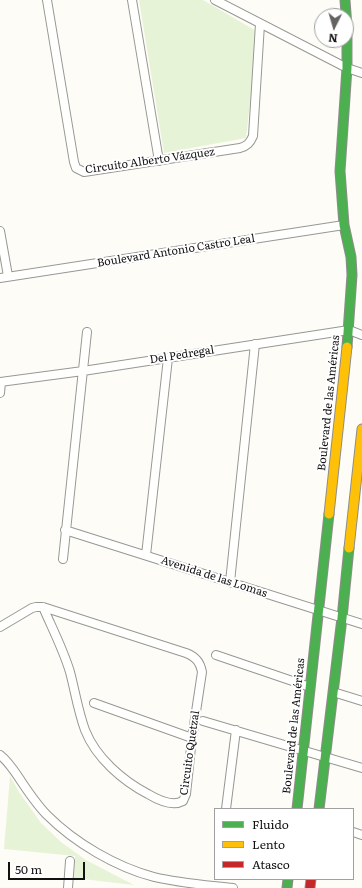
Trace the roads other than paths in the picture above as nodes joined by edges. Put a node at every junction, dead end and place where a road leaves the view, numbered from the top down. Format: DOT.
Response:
graph roads {
  1 [pos="47,0"];
  2 [pos="132,0"];
  3 [pos="216,0"];
  4 [pos="345,0"];
  5 [pos="260,24"];
  6 [pos="348,68"];
  7 [pos="362,73"];
  8 [pos="159,161"];
  9 [pos="344,225"];
  10 [pos="0,231"];
  11 [pos="352,275"];
  12 [pos="362,275"];
  13 [pos="4,277"];
  14 [pos="349,330"];
  15 [pos="87,332"];
  16 [pos="362,335"];
  17 [pos="255,344"];
  18 [pos="168,358"];
  19 [pos="83,371"];
  20 [pos="1,382"];
  21 [pos="0,393"];
  22 [pos="362,429"];
  23 [pos="65,530"];
  24 [pos="146,555"];
  25 [pos="63,559"];
  26 [pos="230,582"];
  27 [pos="43,607"];
  28 [pos="319,610"];
  29 [pos="342,618"];
  30 [pos="362,624"];
  31 [pos="0,627"];
  32 [pos="216,656"];
  33 [pos="310,687"];
  34 [pos="333,692"];
  35 [pos="362,701"];
  36 [pos="94,702"];
  37 [pos="203,721"];
  38 [pos="236,730"];
  39 [pos="192,738"];
  40 [pos="304,751"];
  41 [pos="0,755"];
  42 [pos="325,756"];
  43 [pos="362,768"];
  44 [pos="226,808"];
  45 [pos="297,808"];
  46 [pos="319,808"];
  47 [pos="70,861"];
  48 [pos="217,883"];
  49 [pos="68,888"];
  50 [pos="72,888"];
  51 [pos="233,888"];
  52 [pos="306,888"];
  53 [pos="311,888"];
  1 -- 8 [label="street, Circuito Alberto Vázquez"];
  2 -- 8 [label="street"];
  3 -- 5 [label="street"];
  4 -- 6 [label="main road, Boulevard de las Américas"];
  5 -- 6 [label="street"];
  5 -- 8 [label="street, Circuito Alberto Vázquez"];
  6 -- 7 [label="street"];
  6 -- 9 [label="main road, Boulevard de las Américas"];
  9 -- 11 [label="main road, Boulevard de las Américas"];
  9 -- 13 [label="street, Boulevard Antonio Castro Leal"];
  10 -- 13 [label="street"];
  11 -- 12 [label="main road"];
  11 -- 14 [label="main road, Boulevard de las Américas"];
  14 -- 16 [label="street, Del Pedregal"];
  14 -- 17 [label="street, Del Pedregal"];
  14 -- 28 [label="main road, Boulevard de las Américas"];
  15 -- 19 [label="street"];
  17 -- 18 [label="street, Del Pedregal"];
  17 -- 26 [label="street"];
  18 -- 19 [label="street, Del Pedregal"];
  18 -- 24 [label="street"];
  19 -- 20 [label="street, Del Pedregal"];
  19 -- 23 [label="street"];
  20 -- 21 [label="street"];
  22 -- 29 [label="main road"];
  23 -- 24 [label="street, Avenida de las Lomas"];
  23 -- 25 [label="street"];
  24 -- 26 [label="street, Avenida de las Lomas"];
  26 -- 28 [label="street, Avenida de las Lomas"];
  27 -- 31 [label="street"];
  27 -- 39 [label="street, Circuito Quetzal"];
  27 -- 39 [label="street, Circuito Quetzal"];
  28 -- 29 [label="street, Avenida de las Lomas"];
  28 -- 33 [label="main road, Boulevard de las Américas"];
  29 -- 30 [label="street, Avenida de las Lomas"];
  29 -- 34 [label="main road"];
  32 -- 33 [label="street"];
  33 -- 40 [label="main road, Boulevard de las Américas"];
  34 -- 35 [label="street"];
  34 -- 42 [label="main road"];
  36 -- 39 [label="street"];
  37 -- 38 [label="street"];
  38 -- 40 [label="street"];
  38 -- 44 [label="street"];
  40 -- 42 [label="street"];
  40 -- 45 [label="main road, Boulevard de las Américas"];
  41 -- 48 [label="street"];
  42 -- 43 [label="street"];
  42 -- 46 [label="main road"];
  47 -- 49 [label="street"];
  48 -- 51 [label="street"];
  49 -- 50 [label="street"];
  52 -- 53 [label="street"];
}
